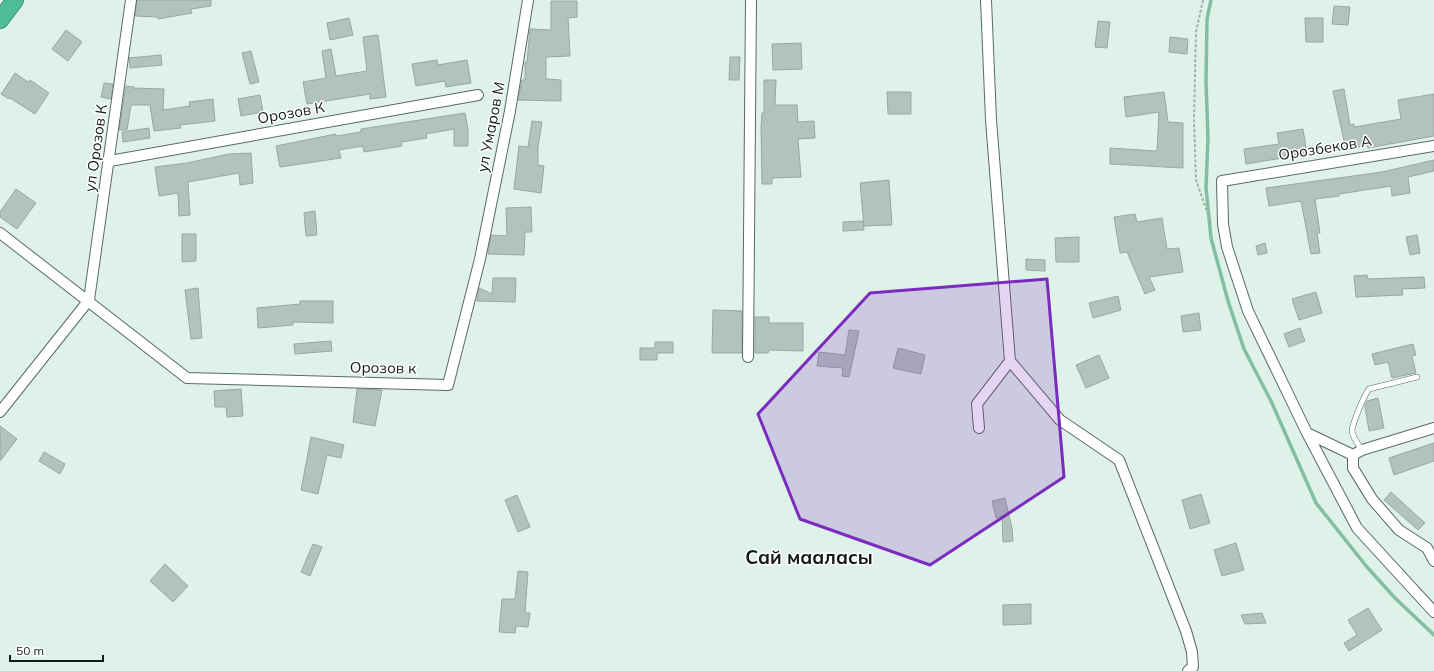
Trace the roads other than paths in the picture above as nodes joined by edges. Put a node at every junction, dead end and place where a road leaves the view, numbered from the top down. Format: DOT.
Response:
graph roads {
  1 [pos="15,0"];
  2 [pos="131,0"];
  3 [pos="528,0"];
  4 [pos="751,0"];
  5 [pos="986,0"];
  6 [pos="0,20"];
  7 [pos="478,95"];
  8 [pos="1434,146"];
  9 [pos="110,161"];
  10 [pos="0,233"];
  11 [pos="480,259"];
  12 [pos="89,300"];
  13 [pos="748,357"];
  14 [pos="1010,361"];
  15 [pos="1417,377"];
  16 [pos="0,412"];
  17 [pos="979,428"];
  18 [pos="1434,428"];
  19 [pos="1307,434"];
  20 [pos="1358,452"];
  21 [pos="1434,561"];
  22 [pos="1434,610"];
  23 [pos="1188,671"];
  1 -- 6 [label="highway"];
  2 -- 9 [label="street, ул Орозов К"];
  3 -- 11 [label="street, ул Умаров М"];
  4 -- 13 [label="street"];
  5 -- 14 [label="street"];
  7 -- 9 [label="street, Орозов К"];
  8 -- 19 [label="street, Орозбеков А"];
  9 -- 12 [label="street, ул Орозов К"];
  10 -- 12 [label="street"];
  11 -- 12 [label="street, Орозов к"];
  12 -- 16 [label="street, ул Орозов К"];
  14 -- 17 [label="street"];
  14 -- 23 [label="street"];
  15 -- 20 [label="lane"];
  18 -- 20 [label="street"];
  19 -- 20 [label="street"];
  19 -- 22 [label="street"];
  20 -- 21 [label="street"];
}
